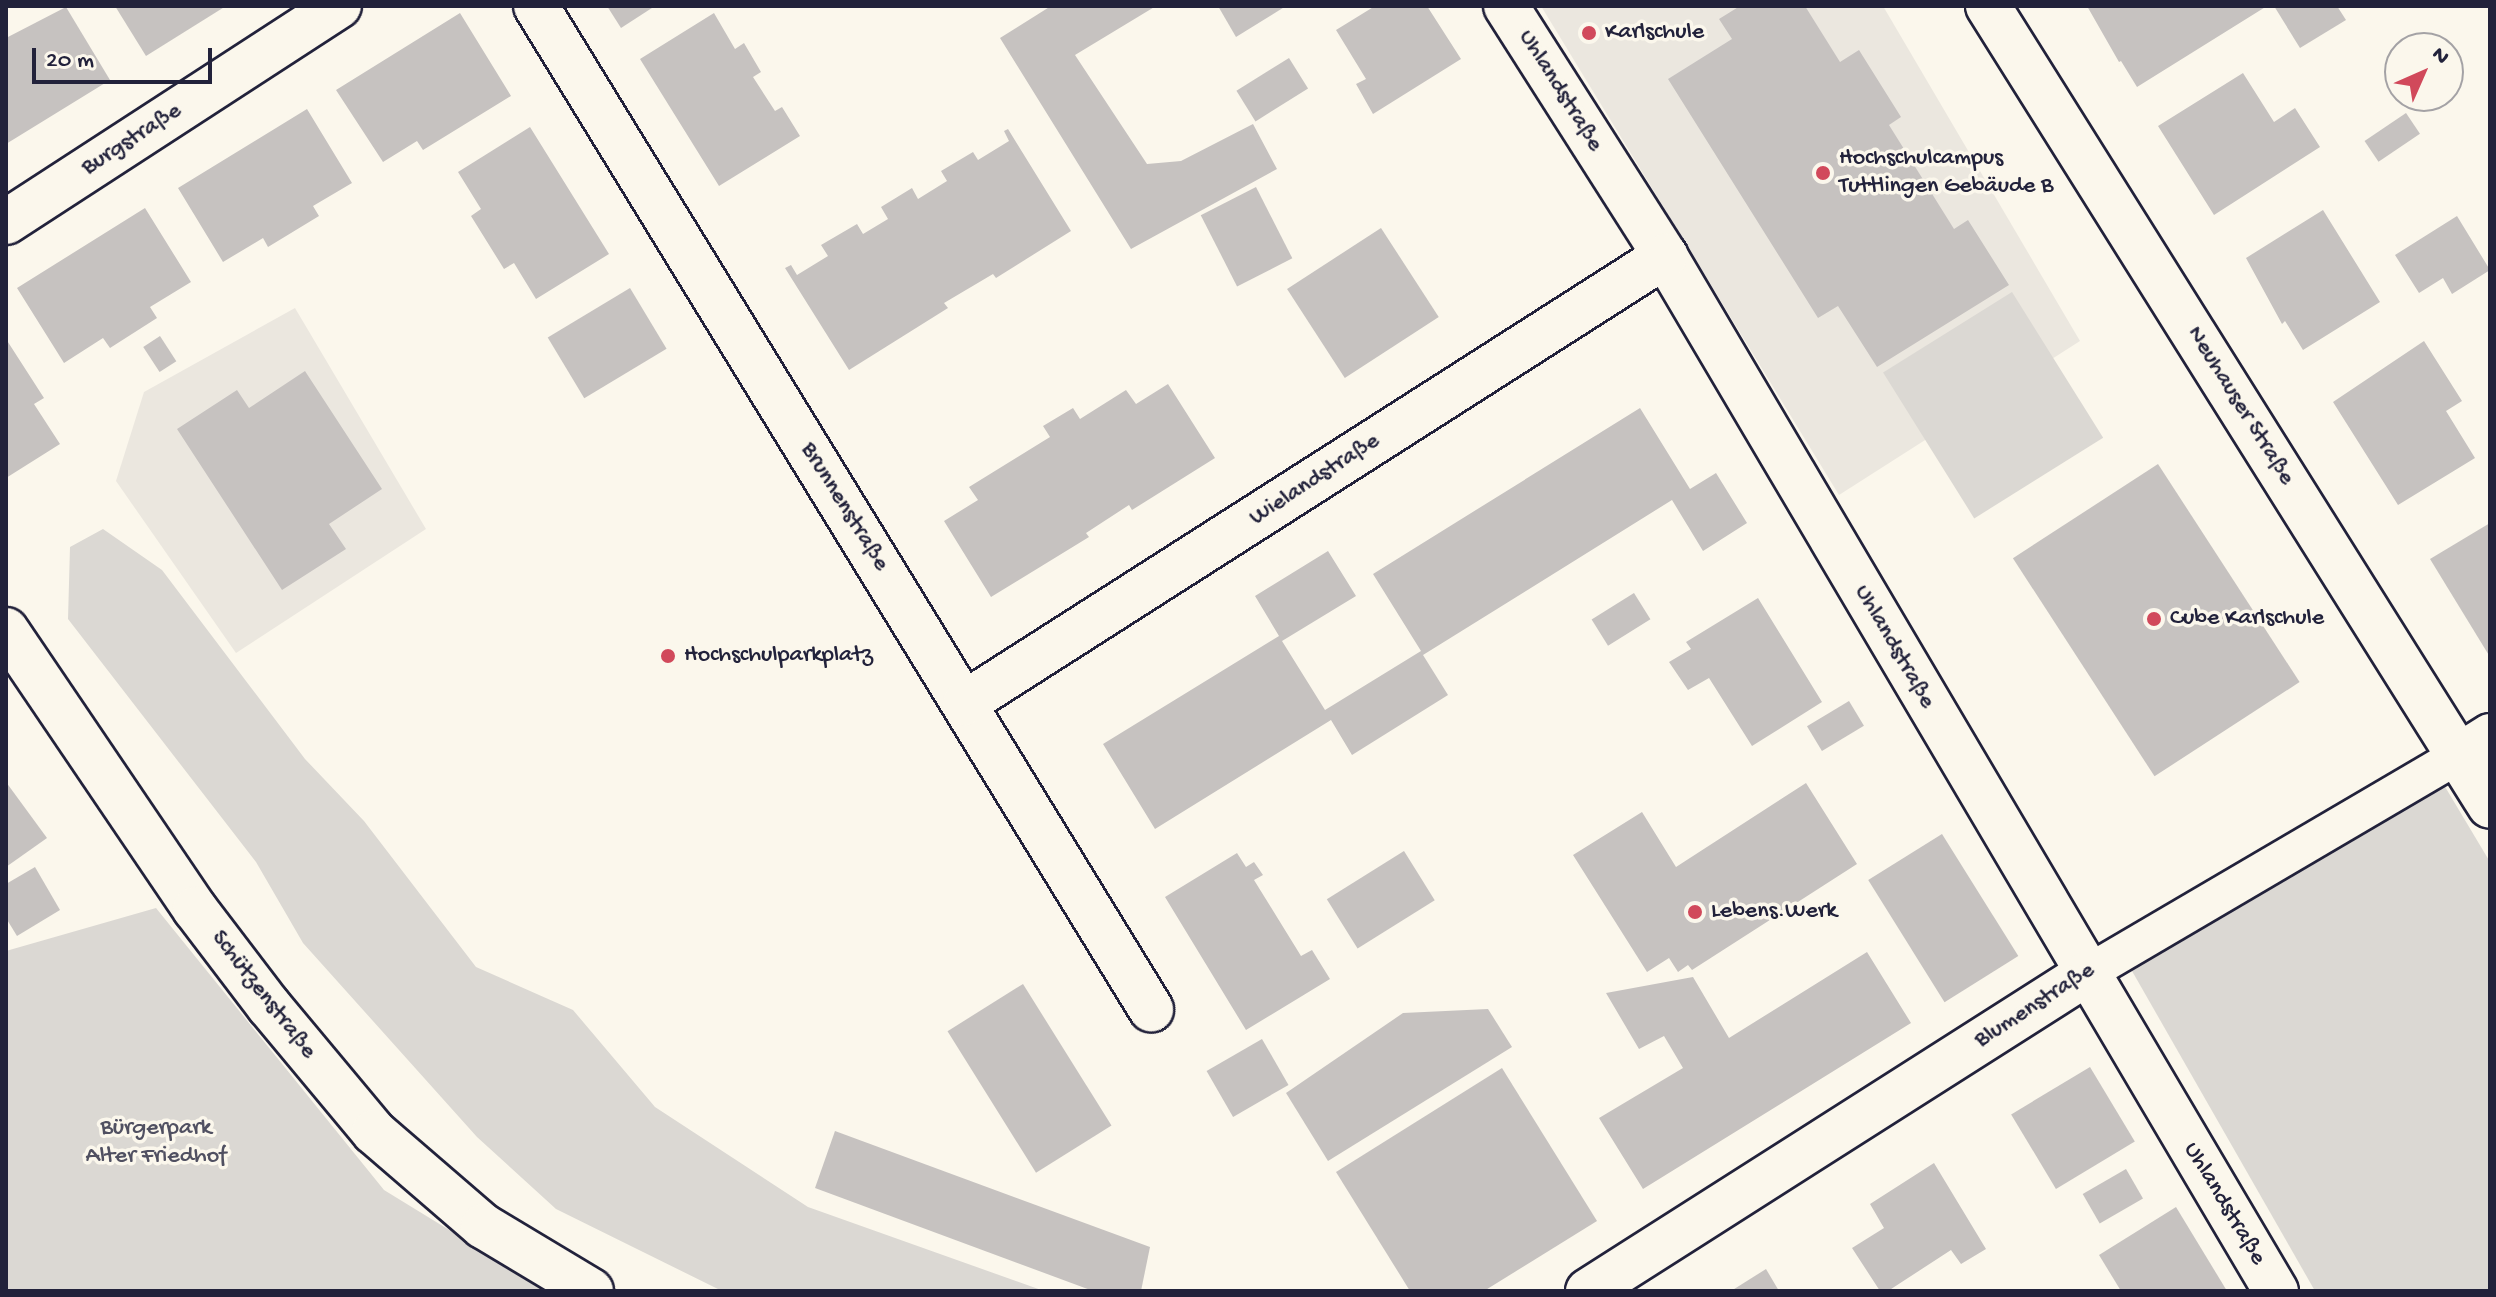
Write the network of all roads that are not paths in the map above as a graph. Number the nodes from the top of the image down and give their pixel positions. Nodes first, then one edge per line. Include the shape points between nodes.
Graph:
1 (339, 6) edge
2 (536, 6) edge
3 (1506, 6) edge
4 (1988, 6) edge
5 (6, 222) edge
6 (1665, 256) junction
7 (6, 630) edge
8 (965, 703) junction
9 (2475, 746) edge
10 (2490, 806) edge
11 (2086, 974) junction
12 (1151, 1009) dead end
13 (591, 1291) edge
14 (1588, 1291) edge
15 (2276, 1291) edge

1 - 5 street, Burgstraße
2 - 8 street, Brunnenstraße
3 - 6 street, Uhlandstraße
4 - 9 street, Neuhauser Straße
6 - 8 street, Wielandstraße
6 - 11 street, Uhlandstraße
7 - 13 street, Schützenstraße via 195,909 374,1132 483,1226
8 - 12 street, Brunnenstraße
9 - 10 street, Neuhauser Straße
9 - 11 lane, Blumenstraße
11 - 14 street, Blumenstraße
11 - 15 street, Uhlandstraße

